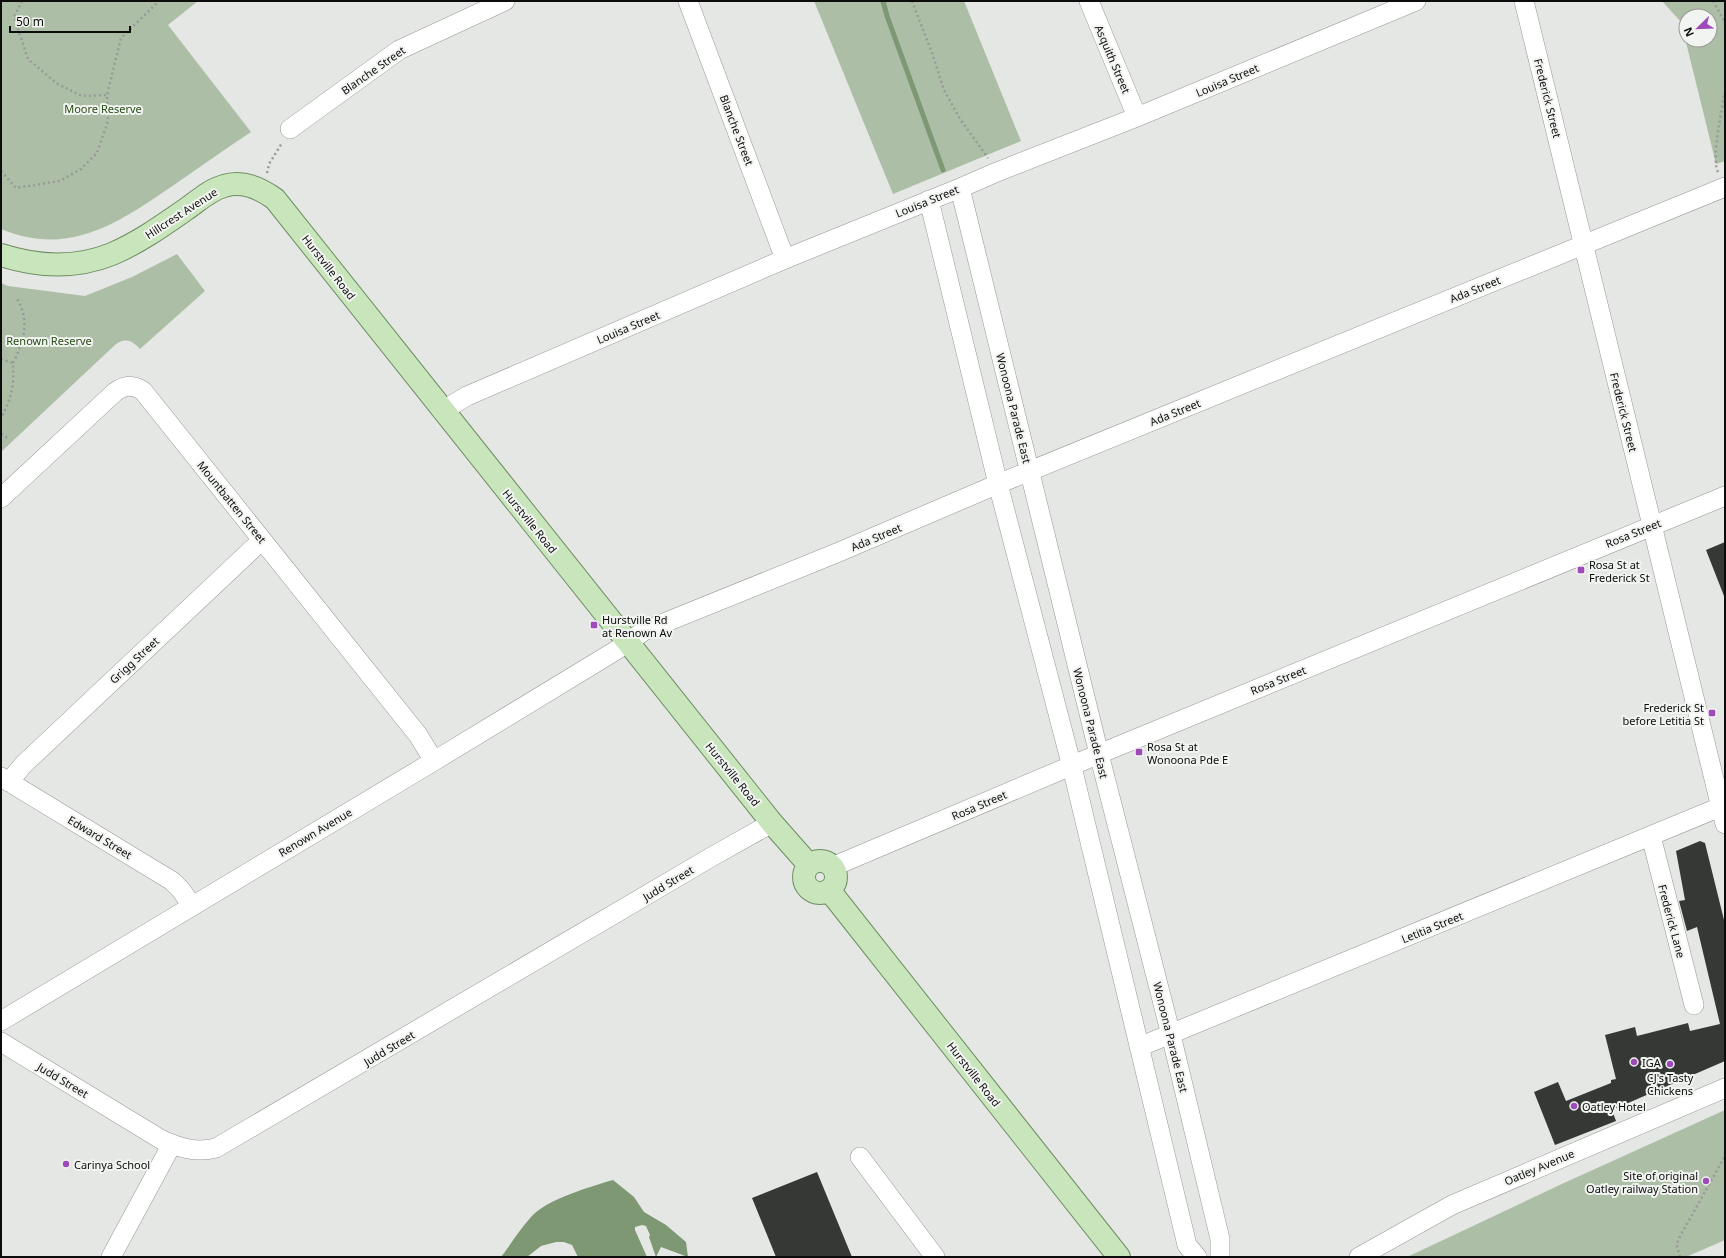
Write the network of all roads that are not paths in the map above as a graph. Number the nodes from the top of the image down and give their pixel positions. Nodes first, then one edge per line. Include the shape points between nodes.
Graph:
1 (505, 1) edge
2 (688, 1) edge
3 (1089, 1) edge
4 (1416, 1) edge
5 (1524, 1) edge
6 (1137, 117) junction
7 (290, 129) road end
8 (1724, 182) edge
9 (255, 187) joint
10 (960, 188) junction
11 (930, 200) junction
12 (1584, 245) junction
13 (1, 255) edge
14 (786, 259) junction
15 (442, 411) junction
16 (1030, 471) junction
17 (998, 484) junction
18 (1725, 496) edge
19 (1, 498) edge
20 (1652, 525) junction
21 (262, 540) junction
22 (628, 643) junction
23 (1099, 754) junction
24 (434, 761) junction
25 (1072, 766) junction
26 (5, 779) edge
27 (1724, 812) edge
28 (772, 823) junction
29 (1651, 836) junction
30 (809, 865) junction
31 (832, 867) junction
32 (829, 890) junction
33 (192, 906) junction
34 (1694, 1006) dead end
35 (1, 1021) edge
36 (1171, 1035) junction
37 (1, 1042) edge
38 (1139, 1048) junction
39 (1725, 1088) edge
40 (172, 1144) junction
41 (860, 1157) dead end
42 (111, 1257) edge
43 (936, 1257) edge
44 (1119, 1257) edge
45 (1197, 1257) edge
46 (1220, 1257) edge
47 (1359, 1257) edge

1 - 7 street, Blanche Street via 399,50
2 - 14 street, Blanche Street
3 - 6 street, Asquith Street
4 - 6 street, Louisa Street
5 - 12 street, Frederick Street
6 - 10 street, Louisa Street
8 - 12 street, Ada Street
9 - 13 main road, Hillcrest Avenue via 224,186 216,189 155,231 111,254 79,263 49,265 23,262
9 - 15 main road, Hurstville Road via 275,199
10 - 11 street, Louisa Street
10 - 16 street, Wonoona Parade East
11 - 14 street, Louisa Street
11 - 17 street
12 - 16 street, Ada Street
12 - 20 street, Frederick Street
14 - 15 street, Louisa Street via 467,396
15 - 22 main road, Hurstville Road
16 - 17 street, Ada Street
16 - 23 street, Wonoona Parade East
17 - 22 street, Ada Street via 644,632
17 - 25 street
18 - 20 street, Rosa Street
19 - 21 street, Mountbatten Street via 114,392 127,386 136,386 143,391
20 - 23 street, Rosa Street
20 - 27 street, Frederick Street
21 - 24 street, Mountbatten Street via 418,735
21 - 26 street, Grigg Street via 23,765
22 - 24 street, Renown Avenue
22 - 28 main road, Hurstville Road
23 - 25 street, Rosa Street
23 - 36 street, Wonoona Parade East
24 - 33 street, Renown Avenue
25 - 31 street, Rosa Street
25 - 38 street
26 - 33 street, Edward Street via 172,881
27 - 29 street, Letitia Street
28 - 30 main road, Hurstville Road
28 - 40 street, Judd Street via 223,1146 196,1151
29 - 34 street, Frederick Lane
29 - 36 street, Letitia Street
30 - 31 main road via 819,861
30 - 32 main road via 804,874 806,884 813,892
31 - 32 main road via 836,877
32 - 44 main road, Hurstville Road
33 - 35 street, Renown Avenue
36 - 38 street, Letitia Street
36 - 46 street, Wonoona Parade East via 1220,1239
37 - 40 street, Judd Street
38 - 45 street via 1187,1245
39 - 47 street, Oatley Avenue via 1452,1205
40 - 42 street
41 - 43 street

